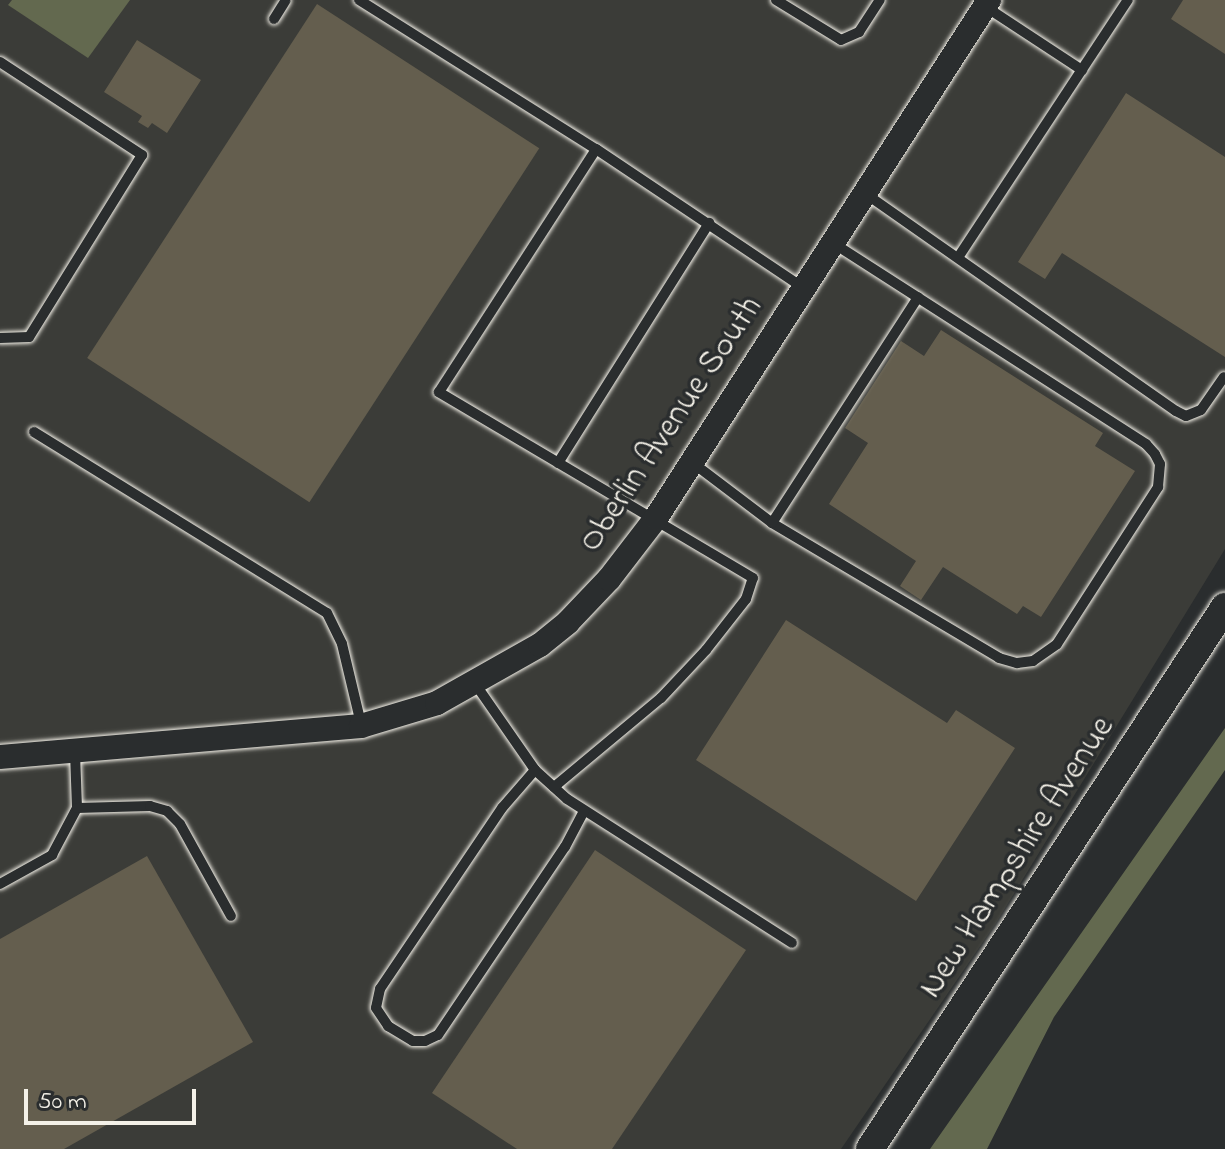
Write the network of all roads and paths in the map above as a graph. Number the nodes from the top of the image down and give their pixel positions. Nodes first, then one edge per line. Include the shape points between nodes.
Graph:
1 (286, 0) edge
2 (359, 0) edge
3 (776, 0) edge
4 (880, 0) edge
5 (1128, 0) edge
6 (986, 3) edge
7 (274, 19) dead end
8 (0, 62) edge
9 (1082, 70) junction
10 (596, 149) junction
11 (865, 193) junction
12 (709, 223) junction
13 (834, 244) junction
14 (959, 256) junction
15 (806, 289) junction
16 (918, 297) junction
17 (0, 338) edge
18 (1224, 377) edge
19 (34, 432) dead end
20 (692, 462) junction
21 (558, 463) junction
22 (656, 518) junction
23 (772, 523) junction
24 (1225, 607) edge
25 (476, 685) junction
26 (361, 726) junction
27 (75, 753) junction
28 (0, 757) edge
29 (535, 770) junction
30 (554, 787) junction
31 (77, 808) junction
32 (584, 811) junction
33 (0, 884) edge
34 (231, 916) dead end
35 (792, 943) dead end
36 (870, 1149) edge

1 - 7 lane
2 - 10 lane
3 - 4 lane via 841,40 859,32
5 - 9 lane
6 - 9 lane
6 - 11 street, Oberlin Avenue South
8 - 17 lane via 142,155 29,337
9 - 14 lane
10 - 12 lane
10 - 21 lane via 439,392
11 - 13 street, Oberlin Avenue South
11 - 14 lane
12 - 15 lane
12 - 21 lane
13 - 15 street, Oberlin Avenue South
13 - 16 lane
14 - 18 lane via 1186,416 1201,410
15 - 20 street, Oberlin Avenue South
16 - 23 lane
16 - 23 lane via 1146,444 1160,464 1158,487 1057,644 1047,654 1017,663 983,650
19 - 26 lane via 327,613 342,644
20 - 22 street, Oberlin Avenue South
20 - 23 lane
21 - 22 lane
22 - 25 street, Oberlin Avenue South via 568,622
22 - 30 lane via 753,578 746,599 661,698
24 - 36 main road, New Hampshire Avenue
25 - 26 street, Oberlin Avenue South
25 - 29 lane
26 - 27 street, Oberlin Avenue South
27 - 28 street, Oberlin Avenue South
27 - 31 lane
29 - 30 lane
29 - 32 lane via 502,808 380,989 376,1008 388,1026 413,1041 438,1035
30 - 32 lane
31 - 33 lane via 52,855
31 - 34 lane via 132,805 167,811 180,824
32 - 35 lane

